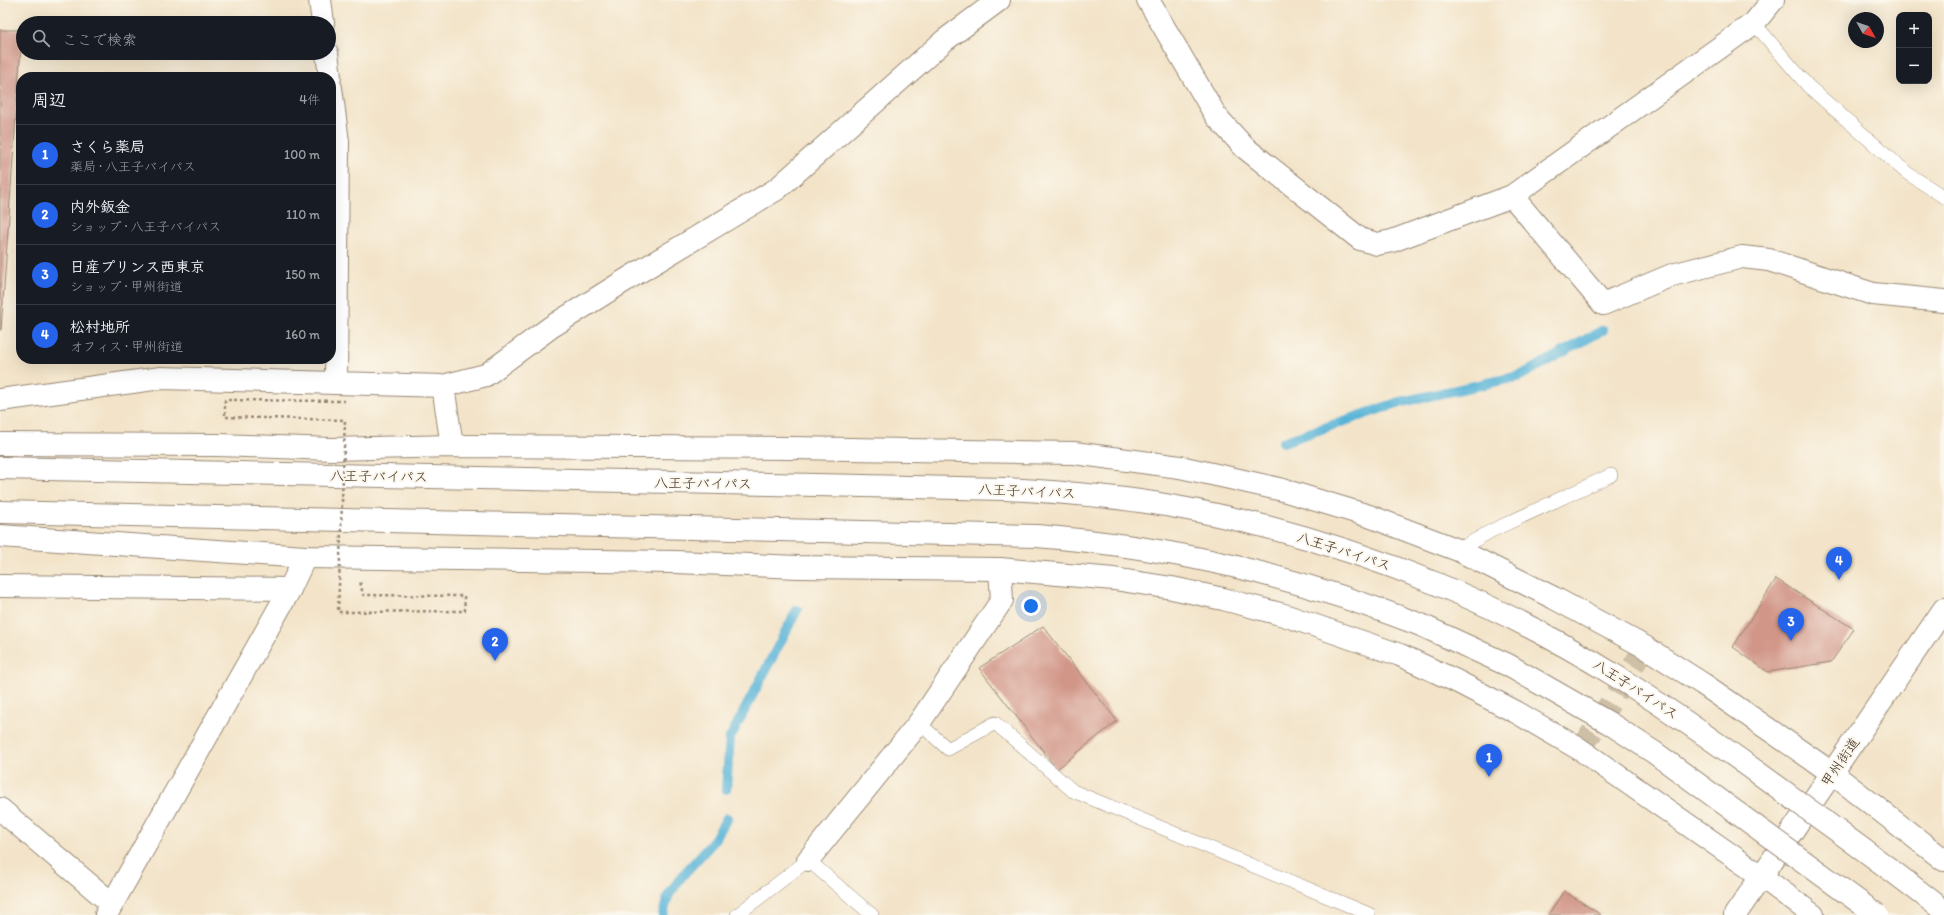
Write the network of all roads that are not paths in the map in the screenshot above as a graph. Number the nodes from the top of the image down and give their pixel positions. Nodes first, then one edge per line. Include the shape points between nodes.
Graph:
1 (320, 0) edge
2 (1000, 0) edge
3 (1148, 0) edge
4 (1773, 0) edge
5 (322, 16) edge
6 (1754, 23) junction
7 (328, 60) edge
8 (329, 72) edge
9 (336, 127) edge
10 (1512, 196) junction
11 (1944, 197) edge
12 (1944, 301) edge
13 (443, 386) junction
14 (341, 392) junction
15 (0, 400) edge
16 (0, 444) edge
17 (452, 446) junction
18 (0, 468) edge
19 (1611, 475) dead end
20 (0, 512) edge
21 (0, 536) edge
22 (1458, 550) junction
23 (305, 557) junction
24 (1000, 569) junction
25 (0, 586) edge
26 (290, 589) junction
27 (1944, 608) edge
28 (919, 723) junction
29 (1832, 773) junction
30 (0, 810) edge
31 (808, 860) junction
32 (1944, 860) edge
33 (1761, 876) junction
34 (109, 909) edge
35 (1944, 910) edge
36 (1368, 914) edge
37 (737, 915) edge
38 (872, 915) edge
39 (1735, 915) edge
40 (1813, 915) edge
41 (1877, 915) edge

1 - 5 main road
2 - 13 main road via 945,40 777,189 551,327 486,375
3 - 10 main road via 1216,116 1244,147 1360,239 1377,244 1392,241
4 - 6 main road
6 - 10 main road
6 - 11 lane via 1808,86 1907,173
7 - 8 main road
9 - 14 main road
10 - 12 main road via 1603,304 1672,275 1742,257 1769,260 1873,294
13 - 14 main road
13 - 17 main road
14 - 15 main road via 161,378
16 - 17 main road via 218,445 332,449
17 - 22 main road via 793,448 1082,454 1180,467 1283,490 1369,516
18 - 35 main road, 八王子バイパス, bridge via 1005,489 1058,492 1170,506 1243,521 1340,548 1437,584 1545,634 1639,689 1720,745
19 - 22 lane via 1491,531
20 - 41 main road, bridge via 934,532 1059,538 1158,550 1240,566 1338,594 1421,625 1508,665 1609,723 1661,758
21 - 23 main road
22 - 29 main road via 1645,647
23 - 24 main road
23 - 26 main road
24 - 28 main road via 1002,600
24 - 33 main road via 1114,579 1223,599 1284,615 1400,655 1523,716 1581,750
25 - 26 main road
26 - 34 main road
27 - 29 main road, 甲州街道
28 - 31 main road
28 - 36 lane via 948,749 995,723 1073,791
29 - 32 main road
29 - 33 main road, 甲州街道
30 - 34 main road
31 - 37 lane
31 - 38 lane
33 - 39 main road, 甲州街道
33 - 40 main road

